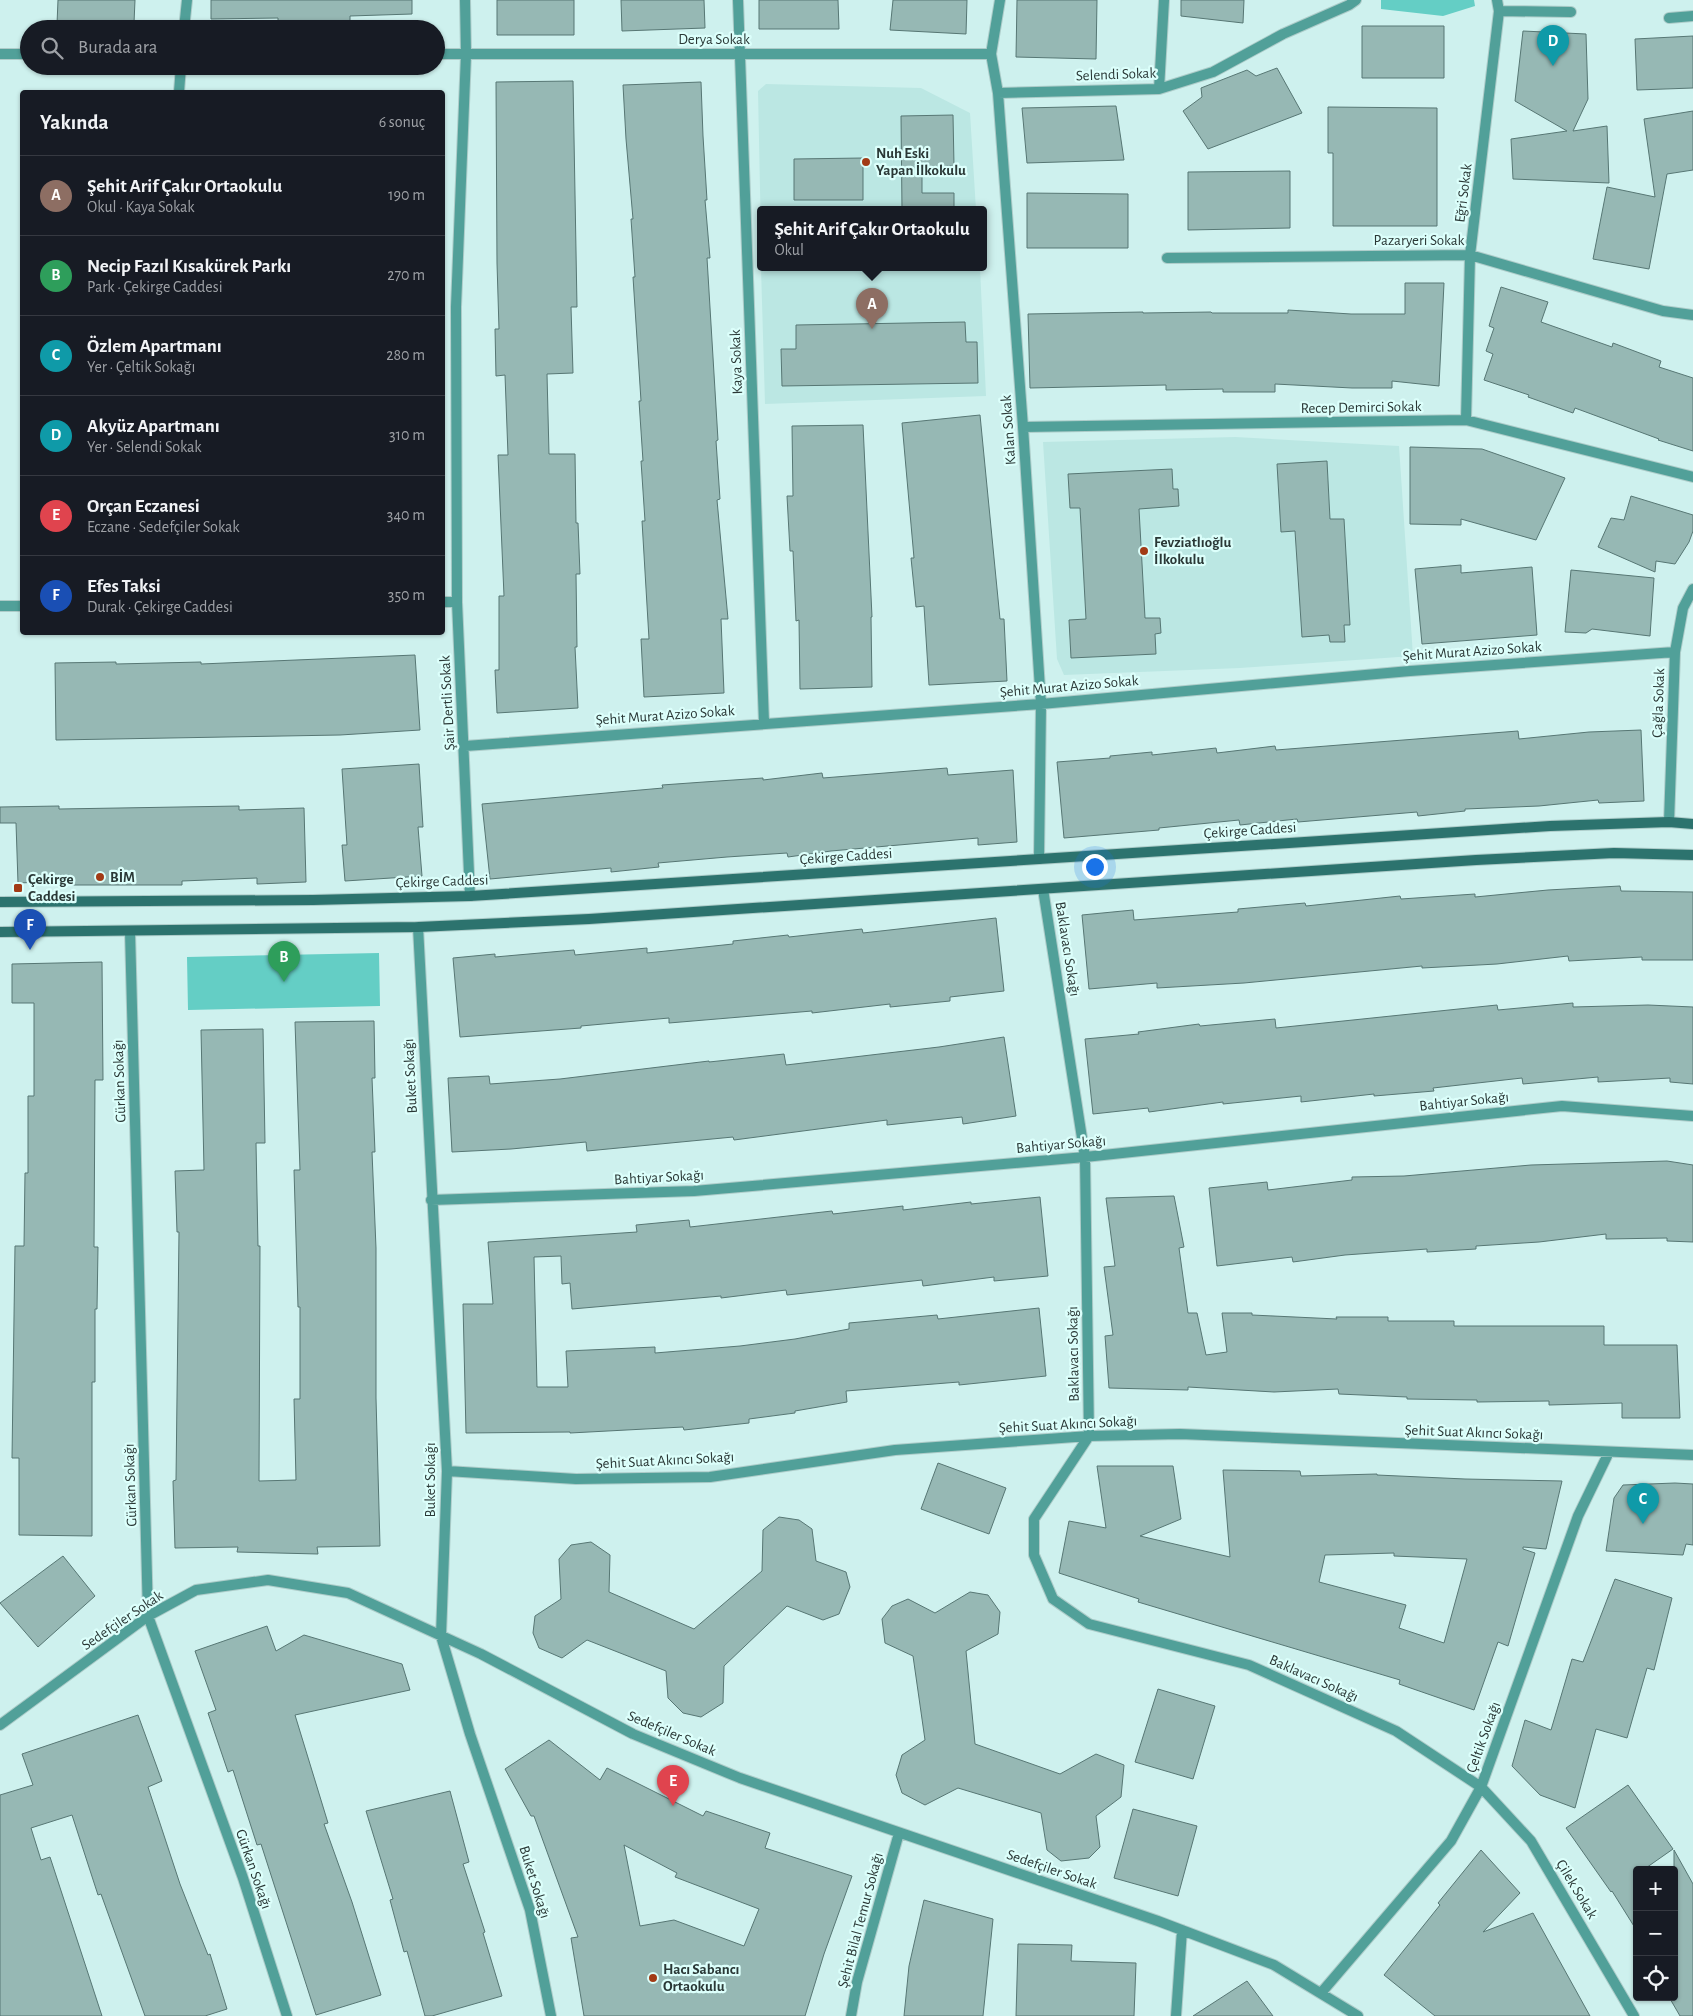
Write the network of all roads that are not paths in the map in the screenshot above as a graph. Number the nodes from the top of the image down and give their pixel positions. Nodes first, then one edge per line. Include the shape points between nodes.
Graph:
1 (187, 0) edge
2 (465, 0) edge
3 (738, 0) edge
4 (1000, 0) edge
5 (1164, 0) edge
6 (1356, 0) edge
7 (1498, 5) edge
8 (1571, 12) dead end
9 (1693, 16) edge
10 (1669, 18) dead end
11 (185, 20) edge
12 (0, 54) edge
13 (20, 54) edge
14 (445, 54) edge
15 (466, 54) junction
16 (740, 54) junction
17 (991, 54) junction
18 (180, 75) edge
19 (1159, 89) junction
20 (178, 90) edge
21 (998, 93) junction
22 (1470, 255) junction
23 (1167, 258) dead end
24 (1693, 315) edge
25 (1466, 420) junction
26 (1023, 427) junction
27 (1693, 477) edge
28 (1693, 589) edge
29 (445, 602) edge
30 (458, 602) junction
31 (0, 606) edge
32 (20, 606) edge
33 (1675, 652) junction
34 (1041, 704) junction
35 (764, 723) junction
36 (465, 746) junction
37 (1669, 822) junction
38 (1693, 824) edge
39 (1693, 855) edge
40 (1039, 859) junction
41 (1043, 889) junction
42 (470, 896) junction
43 (0, 902) edge
44 (418, 928) junction
45 (130, 931) junction
46 (0, 932) edge
47 (1693, 1116) edge
48 (1085, 1157) junction
49 (431, 1200) junction
50 (1089, 1436) junction
51 (1609, 1452) junction
52 (1693, 1455) edge
53 (447, 1471) junction
54 (148, 1616) junction
55 (441, 1636) junction
56 (0, 1725) edge
57 (1481, 1787) junction
58 (899, 1833) junction
59 (1182, 1930) junction
60 (1321, 1993) junction
61 (287, 2016) edge
62 (551, 2016) edge
63 (851, 2016) edge
64 (1176, 2016) edge
65 (1358, 2016) edge
66 (1634, 2016) edge

1 - 11 street
2 - 15 street, Şair Dertli Sokak
3 - 16 street, Kaya Sokak
4 - 17 street, Kalan Sokak
5 - 19 street
6 - 19 street, Selendi Sokak via 1212,72
7 - 8 street
7 - 22 street, Eğri Sokak
9 - 10 street
12 - 13 street
14 - 15 street, Derya Sokak
15 - 16 street, Derya Sokak
15 - 30 street, Şair Dertli Sokak via 456,307
16 - 17 street, Derya Sokak
16 - 35 street, Kaya Sokak
17 - 21 street, Kalan Sokak
18 - 20 street
19 - 21 street, Selendi Sokak
21 - 26 street, Kalan Sokak
22 - 23 street, Pazaryeri Sokak
22 - 24 street, Pazaryeri Sokak via 1663,311
22 - 25 street, Eğri Sokak
25 - 26 street, Recep Demirci Sokak
25 - 27 street, Recep Demirci Sokak
26 - 34 street, Kalan Sokak
28 - 33 street, Çağla Sokak via 1683,608
29 - 30 street
30 - 36 street, Şair Dertli Sokak
31 - 32 street
33 - 34 street, Şehit Murat Azizo Sokak via 1410,671
33 - 37 street, Çağla Sokak
34 - 35 street, Şehit Murat Azizo Sokak
34 - 40 street, Kalan Sokak
35 - 36 street, Şehit Murat Azizo Sokak
36 - 42 street, Şair Dertli Sokak
37 - 38 main road, Çekirge Caddesi
37 - 40 main road, Çekirge Caddesi via 1550,826
39 - 41 main road via 1614,853 1476,860
40 - 42 main road, Çekirge Caddesi
41 - 44 main road
41 - 48 street, Baklavacı Sokağı
42 - 43 main road, Çekirge Caddesi
44 - 45 main road
44 - 49 street, Buket Sokağı
45 - 46 main road
45 - 54 street, Gürkan Sokağı
47 - 48 street, Bahtiyar Sokağı via 1562,1106
48 - 49 street, Bahtiyar Sokağı via 694,1191
48 - 50 street, Baklavacı Sokağı
49 - 53 street, Buket Sokağı
50 - 51 street, Şehit Suat Akıncı Sokağı via 1180,1434
50 - 53 street, Şehit Suat Akıncı Sokağı via 895,1450 710,1476 576,1479
50 - 57 street, Baklavacı Sokağı via 1034,1519 1034,1555 1053,1599 1089,1624 1249,1665 1396,1731
51 - 52 street, Şehit Suat Akıncı Sokağı
51 - 57 street, Çeltik Sokağı via 1578,1516
53 - 55 street, Buket Sokağı
54 - 55 street, Sedefçiler Sokak via 196,1590 268,1580 348,1594
54 - 56 street, Sedefçiler Sokak
54 - 61 street, Gürkan Sokağı via 242,1878
55 - 58 street, Sedefçiler Sokak via 633,1734 740,1778
55 - 62 street, Buket Sokağı via 470,1734 530,1910
57 - 60 street, Çeltik Sokağı via 1451,1841
57 - 66 street, Çilek Sokak via 1531,1841
58 - 59 street, Sedefçiler Sokak
58 - 63 street, Şehit Bilal Temur Sokağı via 857,1982
59 - 60 street, Sedefçiler Sokak via 1274,1965
59 - 64 street
60 - 65 street, Sedefçiler Sokak

